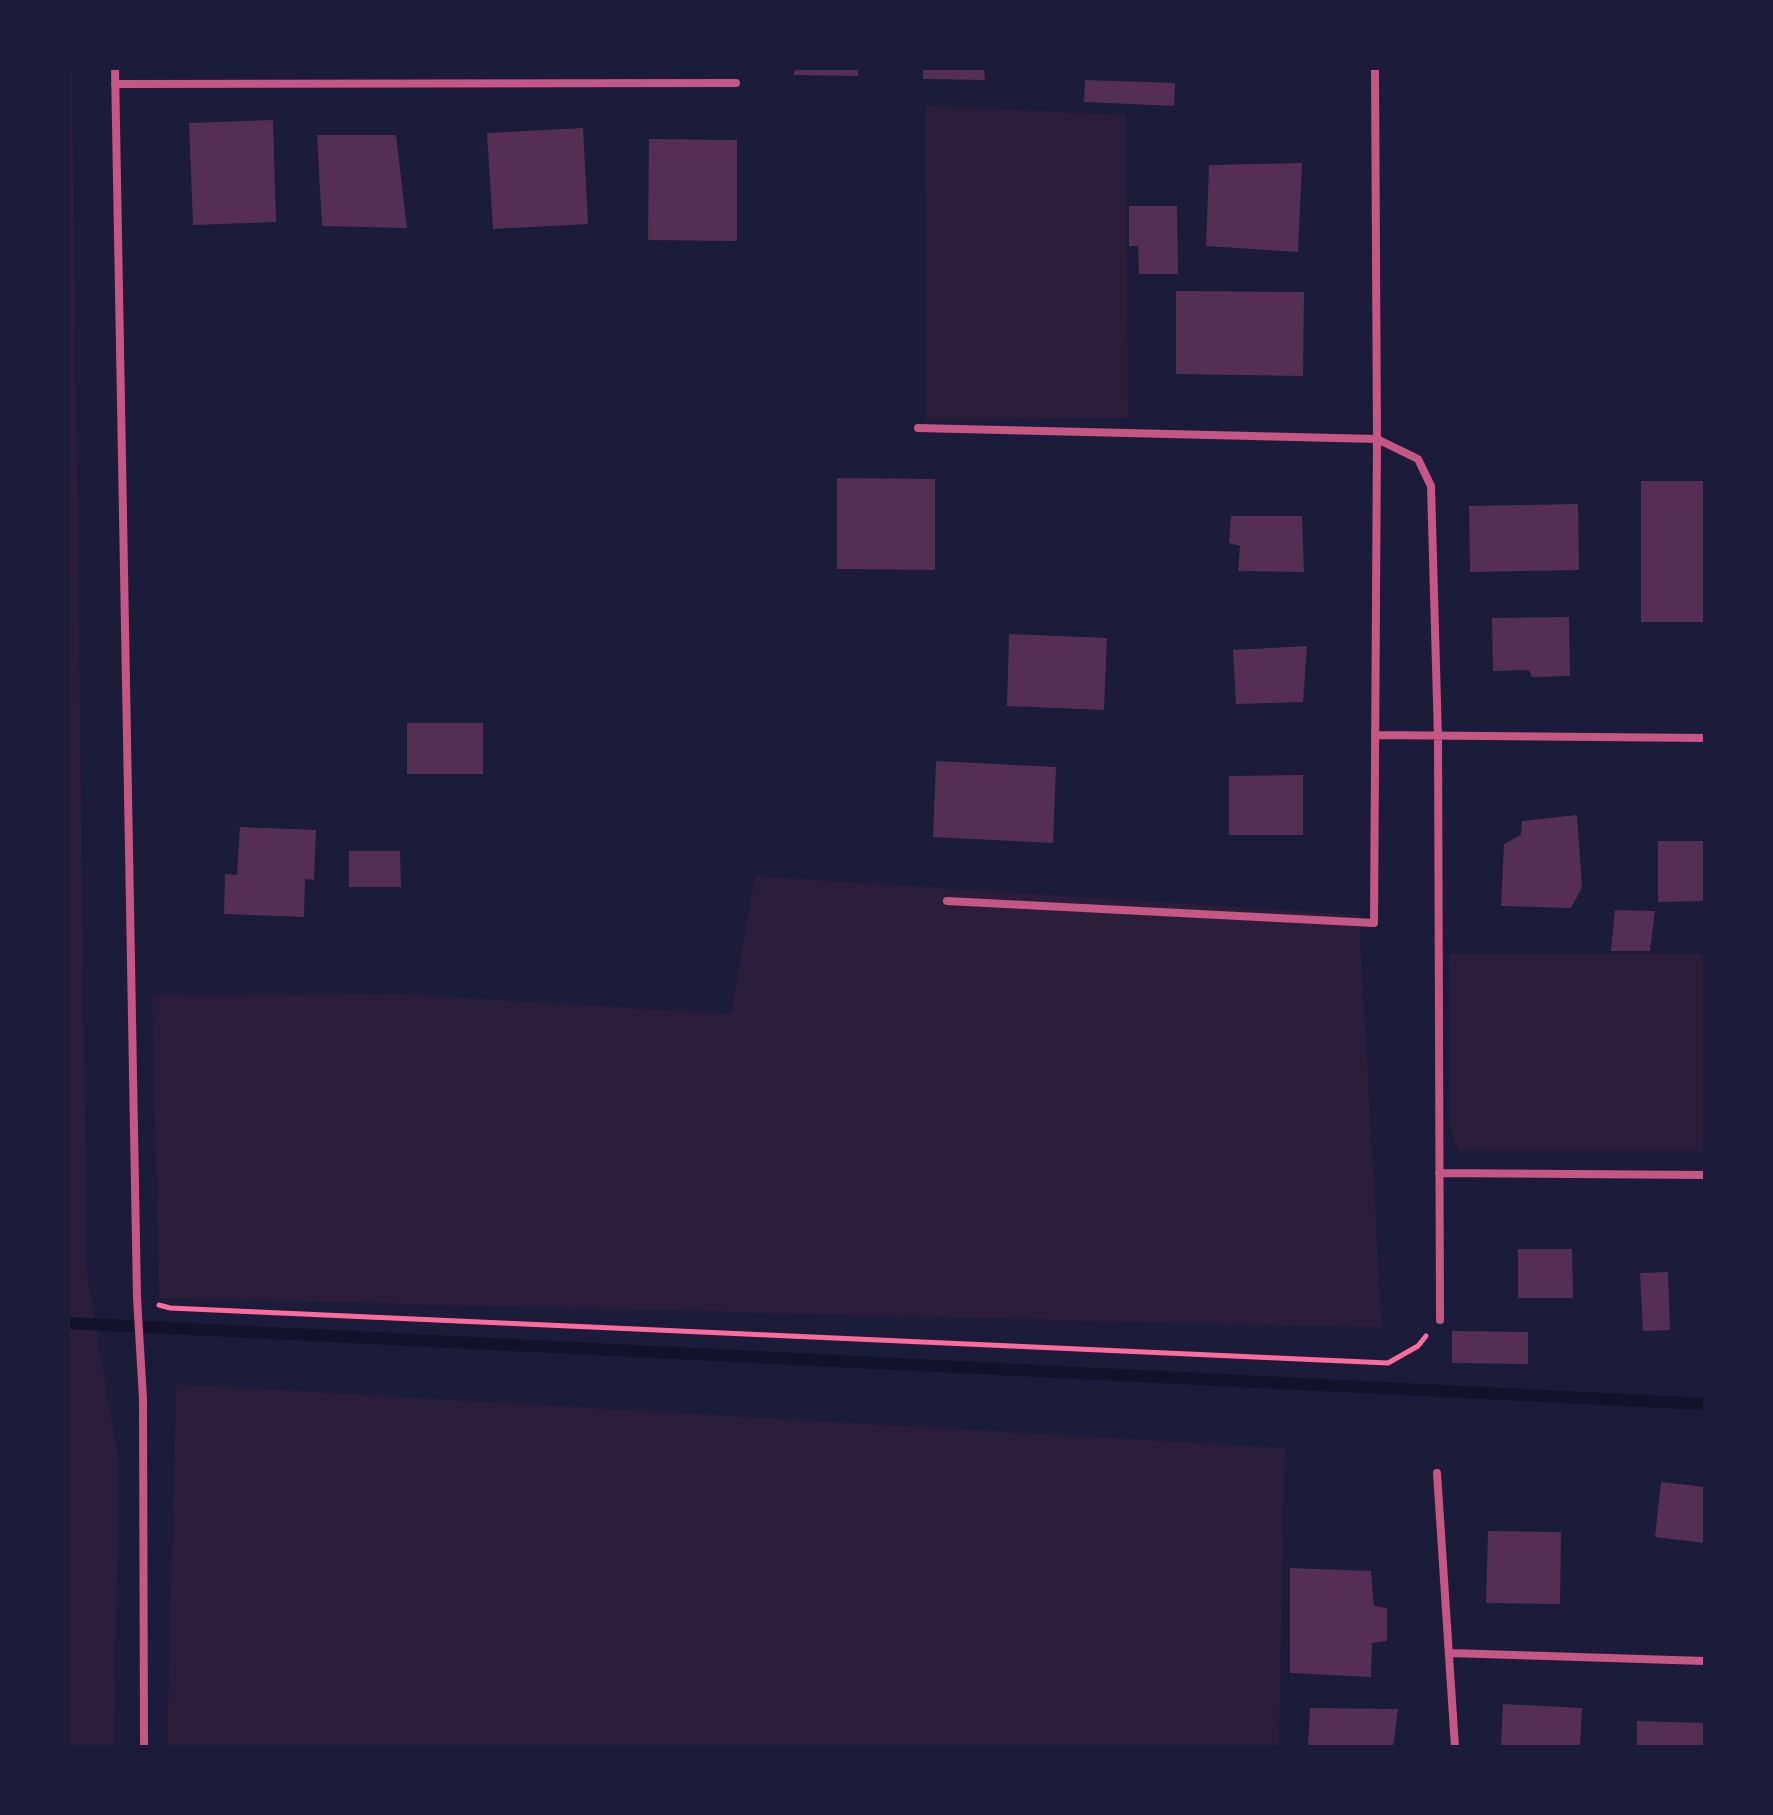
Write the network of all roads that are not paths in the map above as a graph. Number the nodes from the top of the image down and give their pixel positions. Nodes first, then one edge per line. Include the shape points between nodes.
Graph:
1 (115, 68) edge
2 (1375, 68) edge
3 (736, 83) dead end
4 (115, 84) junction
5 (918, 428) dead end
6 (1377, 439) junction
7 (1375, 735) junction
8 (1438, 738) junction
9 (1705, 738) edge
10 (947, 901) dead end
11 (1439, 1173) junction
12 (1705, 1175) edge
13 (1440, 1320) road end
14 (1437, 1473) dead end
15 (1450, 1653) junction
16 (1705, 1661) edge
17 (144, 1747) edge
18 (1455, 1747) edge

1 - 4 street
2 - 6 street
3 - 4 street
4 - 17 street via 143,1399
5 - 6 street
6 - 7 street
6 - 8 street via 1418,459 1431,486
7 - 8 street
7 - 10 street via 1374,923
8 - 9 street
8 - 11 street
11 - 12 street
11 - 13 street
14 - 15 street
15 - 16 street
15 - 18 street

